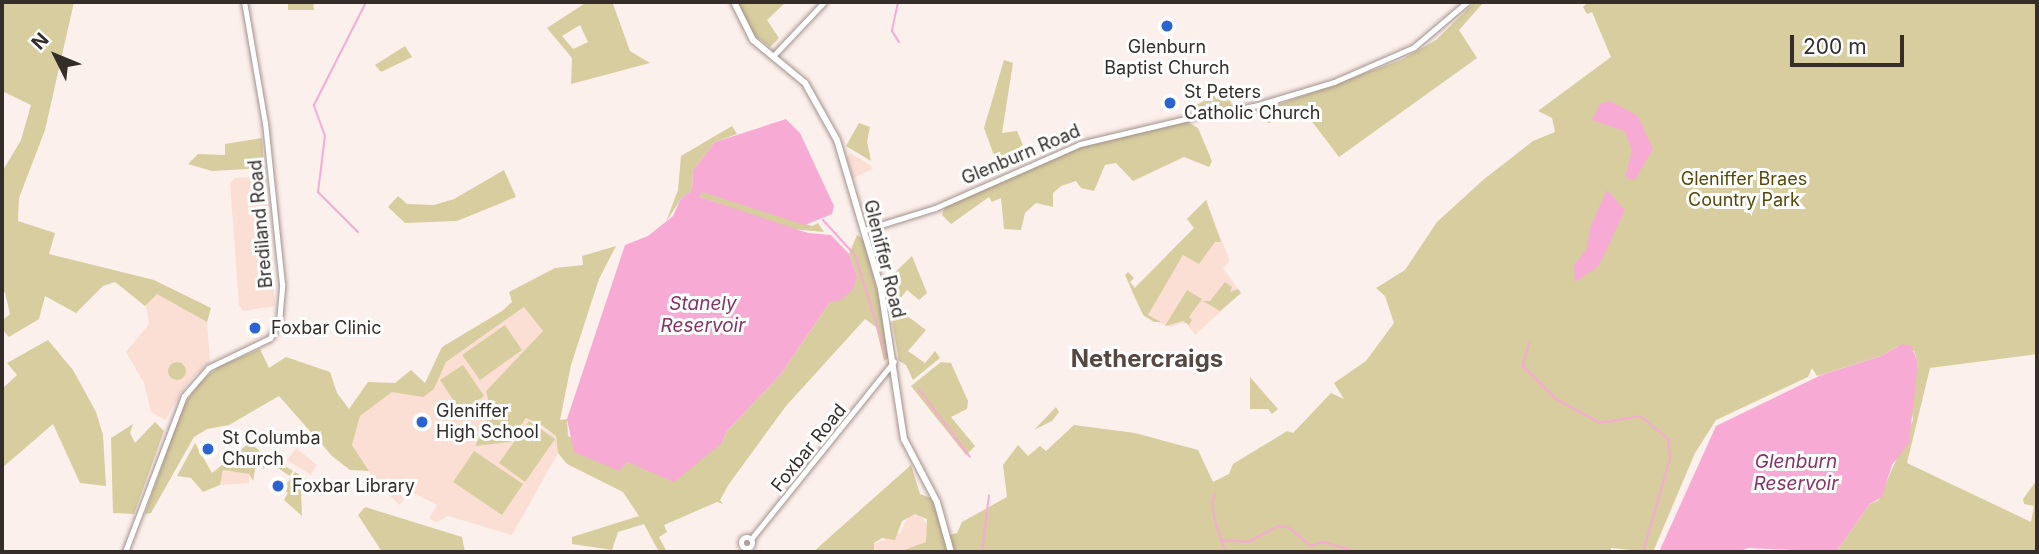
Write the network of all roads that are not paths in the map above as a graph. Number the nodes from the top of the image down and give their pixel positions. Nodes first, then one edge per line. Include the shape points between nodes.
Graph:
1 (244, 2) edge
2 (734, 2) edge
3 (824, 2) edge
4 (1467, 2) edge
5 (773, 56) junction
6 (864, 230) junction
7 (894, 361) junction
8 (886, 372) junction
9 (897, 379) junction
10 (125, 552) edge
11 (735, 552) edge
12 (951, 552) edge

1 - 10 street, Brediland Road via 265,123 282,284 279,322 263,344 220,360 184,396
2 - 5 main road, Gleniffer Road via 746,31
3 - 5 street
4 - 6 street, Glenburn Road via 1435,32 1400,55 1301,93 1202,115 1198,122 1193,117 1061,150 935,208
5 - 6 main road, Gleniffer Road via 805,83 827,117
6 - 7 main road, Gleniffer Road
7 - 8 street, Foxbar Road
7 - 9 main road, Gleniffer Road
8 - 9 street
8 - 11 street, Foxbar Road via 751,539 743,538
9 - 12 main road, Gleniffer Road via 906,446 937,502

